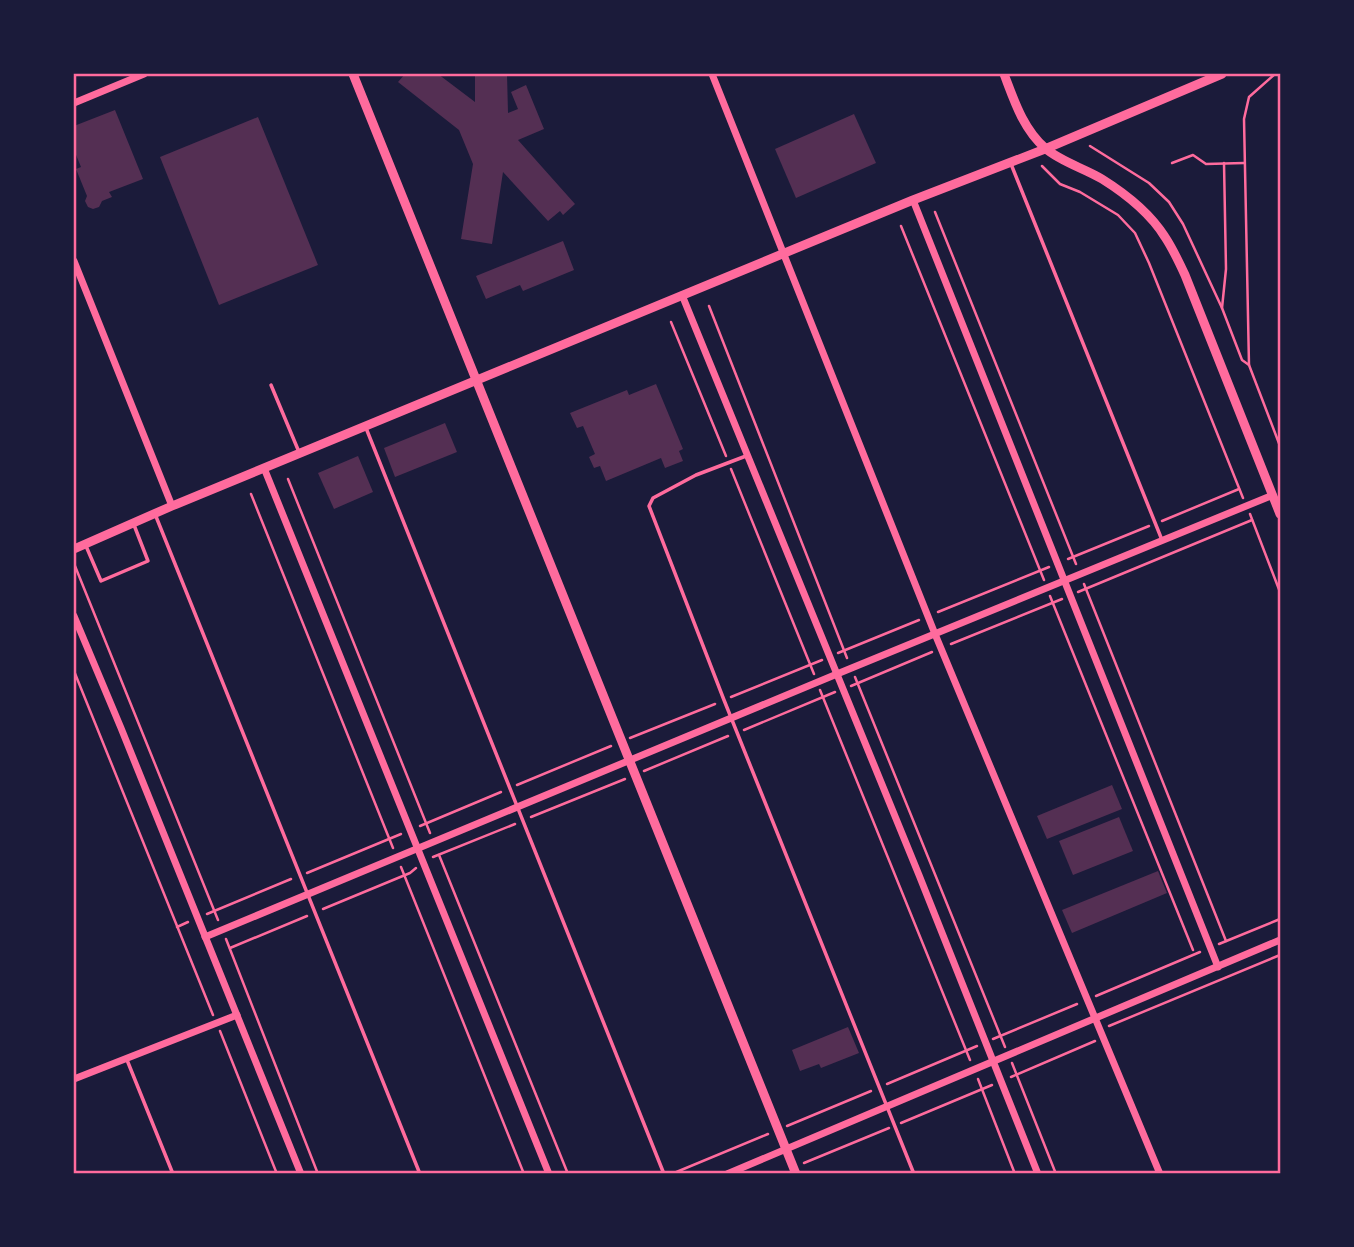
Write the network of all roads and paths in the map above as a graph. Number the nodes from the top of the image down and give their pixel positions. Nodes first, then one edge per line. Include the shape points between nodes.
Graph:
1 (144, 74) edge
2 (353, 74) edge
3 (712, 74) edge
4 (1004, 74) edge
5 (1219, 74) edge
6 (1275, 74) edge
7 (74, 103) edge
8 (1090, 146) dead end
9 (1045, 149) junction
10 (1010, 162) junction
11 (1172, 163) dead end
12 (1224, 163) junction
13 (1245, 163) junction
14 (1042, 166) dead end
15 (914, 200) junction
16 (785, 253) junction
17 (74, 261) edge
18 (682, 296) junction
19 (709, 306) dead end
20 (1222, 308) junction
21 (671, 323) dead end
22 (1249, 365) junction
23 (477, 380) junction
24 (271, 385) dead end
25 (365, 426) junction
26 (1280, 446) edge
27 (300, 454) junction
28 (748, 455) junction
29 (728, 463) junction
30 (264, 468) junction
31 (288, 479) dead end
32 (1240, 489) junction
33 (1275, 491) edge
34 (251, 494) dead end
35 (172, 506) junction
36 (1246, 506) junction
37 (155, 514) junction
38 (1280, 514) edge
39 (133, 523) junction
40 (1155, 523) junction
41 (1162, 540) junction
42 (85, 544) junction
43 (74, 549) edge
44 (1058, 563) junction
45 (75, 566) dead end
46 (1064, 580) junction
47 (1280, 592) edge
48 (74, 616) edge
49 (928, 617) junction
50 (935, 634) junction
51 (844, 651) junction
52 (830, 657) junction
53 (810, 665) junction
54 (851, 668) junction
55 (74, 671) edge
56 (837, 674) junction
57 (817, 682) junction
58 (724, 700) junction
59 (731, 718) junction
60 (622, 742) junction
61 (629, 760) junction
62 (510, 788) junction
63 (518, 807) junction
64 (425, 824) junction
65 (411, 830) junction
66 (389, 839) junction
67 (434, 842) junction
68 (419, 849) junction
69 (397, 858) junction
70 (301, 875) junction
71 (309, 894) junction
72 (215, 911) junction
73 (198, 918) junction
74 (177, 927) junction
75 (222, 930) junction
76 (205, 937) junction
77 (1280, 940) edge
78 (1280, 955) edge
79 (1218, 967) junction
80 (237, 1015) junction
81 (1096, 1019) junction
82 (216, 1023) junction
83 (1102, 1033) junction
84 (1009, 1056) junction
85 (127, 1058) junction
86 (994, 1062) junction
87 (974, 1070) junction
88 (1017, 1074) junction
89 (74, 1079) edge
90 (1001, 1081) junction
91 (982, 1089) junction
92 (887, 1107) junction
93 (894, 1126) junction
94 (786, 1149) junction
95 (794, 1171) edge
96 (173, 1174) edge
97 (278, 1174) edge
98 (301, 1174) edge
99 (318, 1174) edge
100 (421, 1174) edge
101 (524, 1174) edge
102 (549, 1174) edge
103 (568, 1174) edge
104 (664, 1174) edge
105 (727, 1174) edge
106 (914, 1174) edge
107 (1015, 1174) edge
108 (1038, 1174) edge
109 (1056, 1174) edge
110 (1160, 1174) edge

1 - 7 street
2 - 23 street
3 - 16 street
4 - 9 street via 1023,120
5 - 9 street
6 - 13 path via 1249,97 1244,119
8 - 20 path via 1150,183 1169,202
9 - 10 street
9 - 33 street via 1131,200 1166,237
10 - 15 street
10 - 40 lane
11 - 12 path via 1193,155 1206,164
12 - 13 path
12 - 20 path
13 - 22 path
14 - 32 path via 1060,184 1118,215 1135,233
15 - 16 street
15 - 44 street
16 - 18 street
16 - 49 street
17 - 35 street
18 - 23 street
18 - 28 street
19 - 51 path
20 - 22 path via 1242,360
21 - 29 path
22 - 26 path
23 - 25 street
23 - 60 street
24 - 27 lane
25 - 27 street
25 - 62 lane
27 - 30 street
28 - 29 lane
28 - 52 street
29 - 53 path
29 - 58 lane via 653,498 649,506
30 - 35 street
30 - 65 street
31 - 64 path
32 - 36 path
32 - 40 path
33 - 36 street
33 - 38 street
34 - 66 path
35 - 37 street
36 - 41 street
36 - 47 path
37 - 39 street
37 - 70 lane
39 - 42 street
39 - 42 lane via 148,561 101,581
40 - 41 lane
40 - 44 path
41 - 46 street
42 - 43 street
44 - 46 street
44 - 49 path
45 - 72 path
46 - 50 street
46 - 79 street
48 - 73 street
49 - 50 street
49 - 51 path
50 - 54 street
50 - 81 street
51 - 52 path
51 - 54 path
52 - 53 path
52 - 56 street
53 - 57 path
53 - 58 path
54 - 56 street
54 - 84 path
55 - 74 path
56 - 57 street
56 - 86 street
57 - 59 street
57 - 87 path
58 - 59 lane
58 - 60 path
59 - 61 street
59 - 92 lane
60 - 61 street
60 - 62 path
61 - 63 street
61 - 94 street
62 - 63 lane
62 - 64 path
63 - 67 street
63 - 104 lane
64 - 65 path
64 - 67 path
65 - 66 path
65 - 68 street
66 - 69 path
66 - 70 path
67 - 68 street
67 - 103 path
68 - 69 street
68 - 102 street
69 - 71 street
69 - 101 path
70 - 71 lane
70 - 72 path
71 - 75 street
71 - 100 lane
72 - 73 path
72 - 75 path
73 - 74 path
73 - 76 street
74 - 82 path
75 - 76 street
75 - 99 path
76 - 80 street
77 - 79 street
78 - 83 path
79 - 81 street
80 - 82 street
80 - 98 street
81 - 83 street
81 - 84 street
82 - 85 street
82 - 97 path
83 - 88 path via 1094,1042
83 - 110 street
84 - 86 street
84 - 88 path
85 - 89 street
85 - 96 lane
86 - 87 street
86 - 90 street
87 - 91 path
87 - 92 street
88 - 90 path
88 - 109 path
90 - 91 path
90 - 108 street
91 - 93 path
91 - 107 path
92 - 93 lane
92 - 94 street
93 - 95 path
93 - 106 lane
94 - 95 street
94 - 105 street

